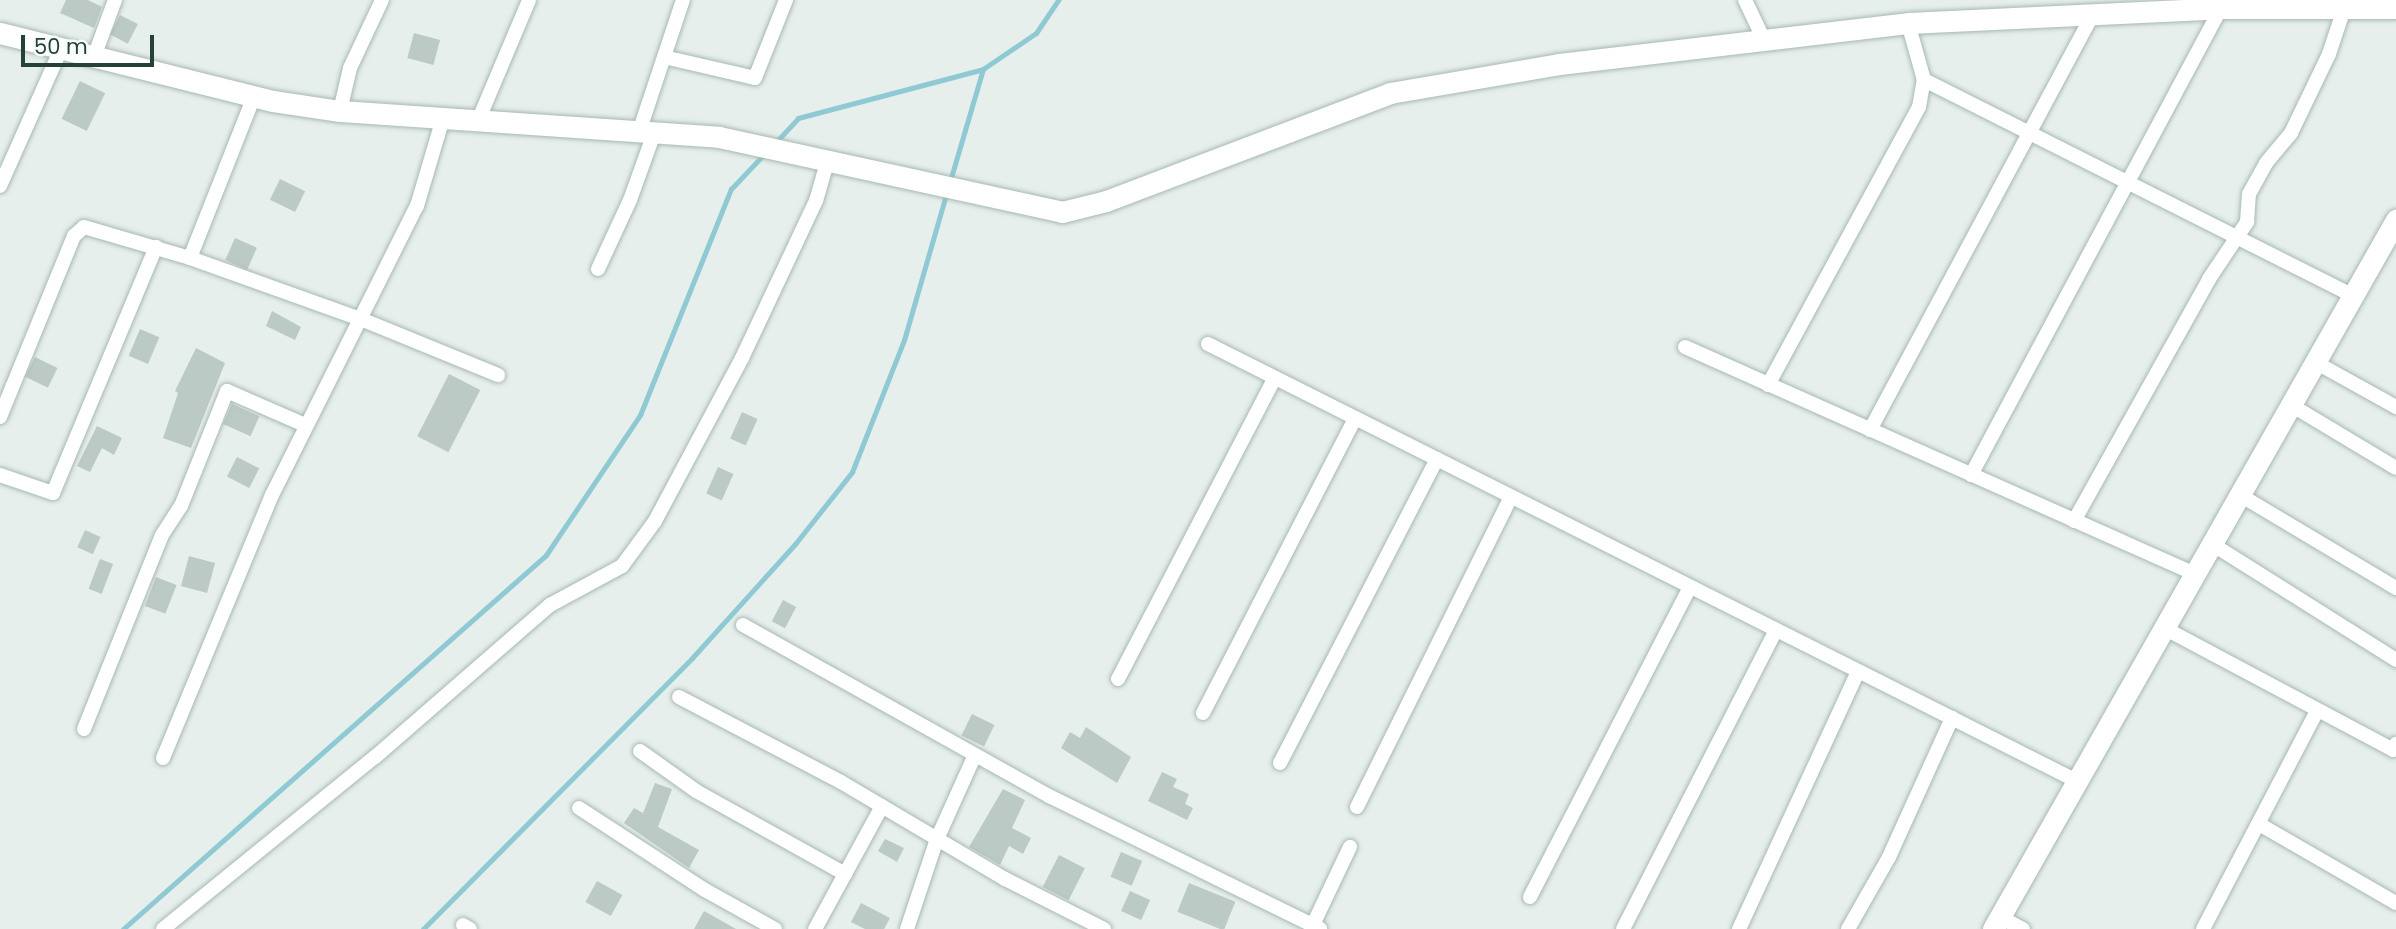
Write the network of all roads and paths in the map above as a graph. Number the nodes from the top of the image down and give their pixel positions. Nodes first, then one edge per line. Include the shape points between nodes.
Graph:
1 (115, 0) edge
2 (382, 0) edge
3 (529, 0) edge
4 (683, 0) edge
5 (786, 0) edge
6 (1745, 0) edge
7 (2221, 8) junction
8 (2396, 8) edge
9 (2344, 9) junction
10 (2091, 17) junction
11 (1908, 23) junction
12 (0, 33) edge
13 (1764, 40) junction
14 (62, 47) junction
15 (95, 54) junction
16 (664, 57) junction
17 (1924, 80) junction
18 (254, 96) junction
19 (340, 110) junction
20 (443, 118) junction
21 (478, 121) junction
22 (2029, 133) junction
23 (646, 134) junction
24 (5, 160) edge
25 (827, 163) junction
26 (2127, 182) junction
27 (0, 186) edge
28 (2396, 220) edge
29 (2238, 238) junction
30 (156, 247) junction
31 (190, 258) junction
32 (598, 269) dead end
33 (2353, 296) junction
34 (363, 320) junction
35 (1208, 345) dead end
36 (1685, 347) dead end
37 (2315, 362) junction
38 (498, 375) dead end
39 (1275, 378) junction
40 (1768, 385) junction
41 (2291, 405) junction
42 (2396, 407) edge
43 (0, 417) edge
44 (1355, 419) junction
45 (305, 425) junction
46 (1870, 430) junction
47 (1437, 459) junction
48 (2396, 468) edge
49 (0, 475) edge
50 (1971, 475) junction
51 (2239, 495) junction
52 (1511, 497) junction
53 (2074, 521) junction
54 (2212, 544) junction
55 (2195, 574) junction
56 (1690, 587) junction
57 (2396, 588) edge
58 (743, 625) dead end
59 (2164, 628) junction
60 (1776, 630) junction
61 (2396, 660) edge
62 (1858, 671) junction
63 (1118, 679) dead end
64 (679, 696) dead end
65 (2317, 711) junction
66 (1203, 713) dead end
67 (1952, 718) junction
68 (84, 729) dead end
69 (2395, 749) edge
70 (640, 751) dead end
71 (975, 755) junction
72 (163, 758) dead end
73 (1280, 763) dead end
74 (2077, 781) junction
75 (882, 806) junction
76 (1357, 807) dead end
77 (579, 808) dead end
78 (2259, 824) junction
79 (937, 839) junction
80 (1350, 847) dead end
81 (845, 874) junction
82 (1530, 897) dead end
83 (2396, 903) edge
84 (1996, 923) edge
85 (1315, 928) edge
86 (163, 929) edge
87 (775, 929) edge
88 (815, 929) edge
89 (907, 929) edge
90 (1104, 929) edge
91 (1623, 929) edge
92 (1739, 929) edge
93 (1848, 929) edge
94 (2023, 929) edge
95 (2203, 929) edge

1 - 15 street
2 - 19 street via 350,68
3 - 21 street
4 - 16 street
5 - 16 street via 755,78
6 - 13 street
7 - 9 street
7 - 10 street
7 - 26 street
8 - 9 street
9 - 29 street via 2329,54 2291,132 2249,194 2247,222
10 - 11 street
10 - 22 street
11 - 13 street
11 - 17 street
12 - 14 street
13 - 25 street via 1559,64 1390,93 1119,196 1062,212
14 - 15 street
14 - 24 street
15 - 18 street
16 - 23 street
17 - 22 street
17 - 40 street via 1919,107
18 - 19 street
18 - 31 street
19 - 20 street
20 - 21 street
20 - 34 street via 416,206
21 - 23 street
22 - 26 street
22 - 46 street
23 - 25 street via 719,137
23 - 32 street via 630,200
24 - 27 street
25 - 86 street via 816,201 742,358 655,521 622,566 550,604 375,757
26 - 29 street
26 - 50 street
28 - 33 street
29 - 33 street
29 - 53 street via 2209,279
30 - 31 street
30 - 43 street via 83,227 74,236
30 - 49 street via 53,493
31 - 34 street
33 - 37 street
34 - 38 street
34 - 45 street
35 - 39 street
36 - 40 street
37 - 41 street
37 - 42 street
39 - 44 street
39 - 63 street
40 - 46 street
41 - 48 street
41 - 51 street
44 - 47 street
44 - 66 street
45 - 68 street via 227,391 181,506 162,535
45 - 72 street
46 - 50 street
47 - 52 street
47 - 73 street
50 - 53 street
51 - 54 street
51 - 57 street
52 - 56 street
52 - 76 street
53 - 55 street
54 - 55 street
54 - 61 street
55 - 59 street
56 - 60 street
56 - 82 street
58 - 71 street
59 - 65 street
59 - 74 street
60 - 62 street
60 - 91 street
62 - 67 street
62 - 92 street
64 - 75 street
65 - 69 street
65 - 78 street
67 - 74 street
67 - 93 street via 1889,857
70 - 81 street via 696,791
71 - 79 street
71 - 85 street
74 - 84 street
75 - 79 street
75 - 81 street
77 - 87 street via 705,890
78 - 83 street
78 - 95 street
79 - 89 street
79 - 90 street via 1005,880
80 - 85 street
81 - 88 street
84 - 94 street

